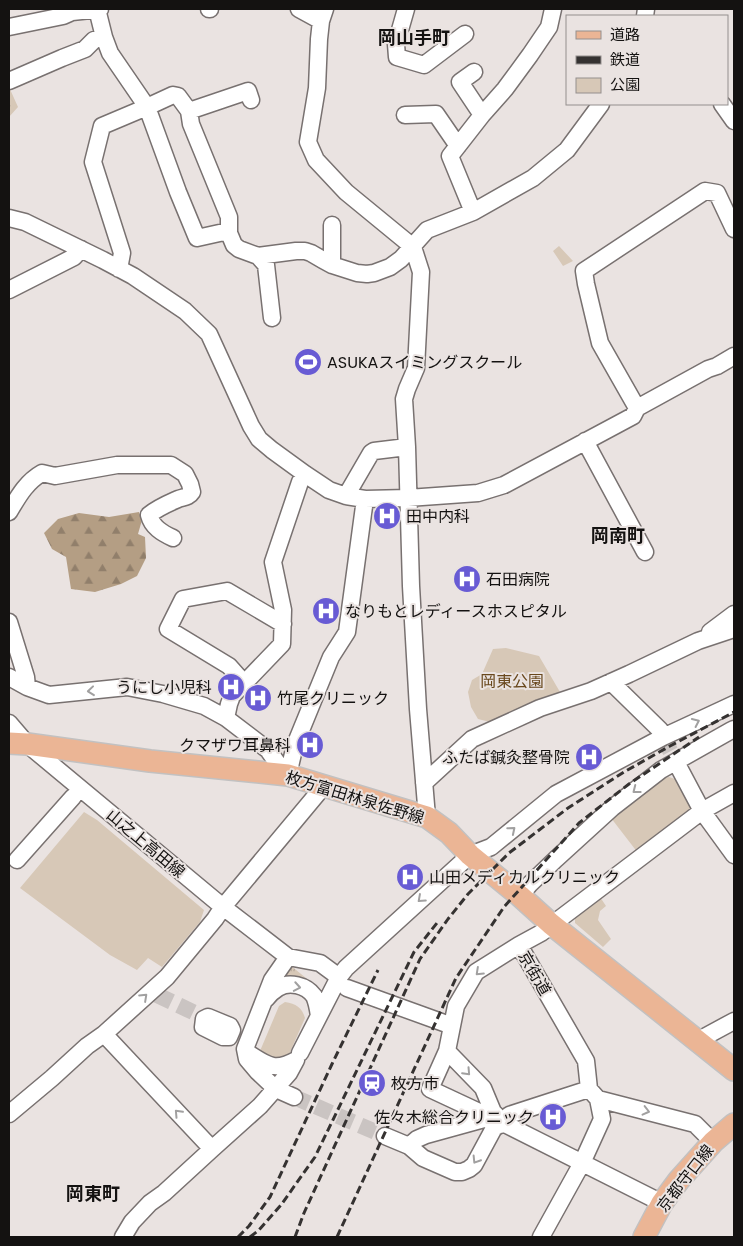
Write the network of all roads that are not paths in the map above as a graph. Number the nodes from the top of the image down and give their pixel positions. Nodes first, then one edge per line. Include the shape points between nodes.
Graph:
1 (99, 9) edge
2 (298, 9) edge
3 (406, 9) edge
4 (411, 9) edge
5 (553, 9) edge
6 (62, 13) edge
7 (323, 15) edge
8 (9, 27) edge
9 (465, 34) dead end
10 (104, 37) junction
11 (474, 72) dead end
12 (9, 81) edge
13 (248, 91) dead end
14 (599, 105) edge
15 (723, 105) edge
16 (147, 107) junction
17 (189, 111) junction
18 (405, 115) dead end
19 (482, 115) junction
20 (734, 121) edge
21 (458, 146) junction
22 (473, 212) junction
23 (9, 218) edge
24 (332, 225) dead end
25 (734, 229) edge
26 (229, 233) junction
27 (413, 247) junction
28 (80, 249) junction
29 (258, 256) junction
30 (332, 264) junction
31 (119, 269) junction
32 (9, 290) edge
33 (272, 318) dead end
34 (734, 356) edge
35 (637, 408) junction
36 (585, 441) junction
37 (407, 448) junction
38 (304, 474) junction
39 (346, 496) junction
40 (408, 498) junction
41 (365, 499) junction
42 (9, 512) edge
43 (173, 538) dead end
44 (645, 552) dead end
45 (734, 614) edge
46 (9, 622) edge
47 (283, 624) junction
48 (734, 629) edge
49 (698, 641) junction
50 (9, 677) edge
51 (611, 682) junction
52 (244, 684) junction
53 (27, 687) junction
54 (734, 704) edge
55 (226, 718) junction
56 (9, 723) edge
57 (734, 729) edge
58 (663, 737) junction
59 (18, 743) edge
60 (676, 762) junction
61 (287, 775) junction
62 (424, 783) junction
63 (323, 787) junction
64 (734, 793) edge
65 (73, 797) dead end
66 (702, 811) junction
67 (427, 817) junction
68 (470, 855) junction
69 (734, 855) edge
70 (17, 860) dead end
71 (520, 896) junction
72 (223, 907) junction
73 (551, 924) junction
74 (518, 945) junction
75 (288, 957) junction
76 (343, 982) junction
77 (263, 1003) junction
78 (319, 1016) junction
79 (734, 1021) edge
80 (444, 1023) dead end
81 (104, 1034) junction
82 (697, 1041) junction
83 (246, 1051) junction
84 (447, 1051) junction
85 (298, 1057) junction
86 (734, 1070) edge
87 (276, 1089) junction
88 (594, 1094) junction
89 (294, 1097) tunnel mouth
90 (9, 1114) edge
91 (505, 1124) junction
92 (734, 1124) edge
93 (385, 1136) tunnel mouth
94 (713, 1142) junction
95 (409, 1146) junction
96 (212, 1149) junction
97 (582, 1163) junction
98 (662, 1203) junction
99 (123, 1237) edge
100 (542, 1237) edge
101 (644, 1237) edge

1 - 6 street
1 - 10 street
2 - 7 street
3 - 4 street
3 - 9 street via 396,44 397,56 424,65
5 - 19 street via 549,27 505,89
6 - 8 street
7 - 27 street via 317,88 308,142 316,160 346,192
10 - 12 street via 94,40 85,49
10 - 16 street via 110,52
11 - 19 street via 460,82
13 - 17 street
14 - 22 street via 567,150 533,178
15 - 20 street
16 - 17 street via 173,94
16 - 26 street via 197,238
16 - 31 street via 102,126 93,162 122,253
17 - 26 street via 191,124 229,217
18 - 21 street via 436,114
19 - 21 street
21 - 22 street via 450,156
22 - 27 street via 427,230
23 - 28 street via 25,222
24 - 30 street
25 - 35 street via 717,193 704,191 584,271 600,343
26 - 29 street via 239,249
27 - 30 street via 390,267 374,273 357,273
27 - 37 street via 421,272 416,368 404,399
28 - 31 street
28 - 32 street via 74,257
29 - 30 street via 296,251 310,253
29 - 33 street via 266,265
31 - 38 street via 185,311 209,334 259,439
34 - 35 street
35 - 36 street via 633,416
36 - 40 street via 504,485 478,492
36 - 44 street
37 - 39 street via 374,450
37 - 40 street
38 - 39 street via 329,490
38 - 47 street via 273,562
39 - 41 street
40 - 41 street
40 - 62 street via 418,723
41 - 61 street via 347,632 331,657 295,745
42 - 43 street via 28,483 42,473 55,476 117,465 171,465 185,474 192,492 190,496 149,515 152,524
45 - 49 street
46 - 53 street
47 - 52 street via 282,644
47 - 52 street via 227,591 183,599 168,629 229,666
48 - 49 street
49 - 51 street
50 - 53 street
51 - 58 street via 660,730
51 - 62 street via 540,708 472,739
52 - 55 street via 232,696
55 -> 53 street via 204,706 127,687 49,695
58 -> 54 street
55 - 61 street via 268,750
56 - 59 street, 山之上高田線
57 - 60 street
68 -> 58 street via 491,847 556,794
59 - 61 main road, 枚方富田林泉佐野線
59 - 72 street, 山之上高田線
60 - 66 street
60 -> 71 street via 612,808
61 - 63 main road, 枚方富田林泉佐野線
62 - 67 street
63 - 67 main road, 枚方富田林泉佐野線
63 - 72 street
64 - 66 street, 京街道
65 - 70 street
66 - 69 street
66 - 73 street, 京街道
67 - 68 main road, 枚方富田林泉佐野線
68 - 71 main road, 枚方富田林泉佐野線
68 -> 76 street via 356,957 346,968
71 - 73 main road, 枚方富田林泉佐野線
72 - 75 street, 山之上高田線
81 -> 72 street via 168,977
73 - 74 street, 京街道
73 - 82 main road, 枚方富田林泉佐野線
74 -> 84 street via 476,972 456,1006
74 - 88 street, 京街道 via 586,1061
75 - 76 street via 320,963
75 - 77 street via 272,980
76 - 78 street
76 - 80 street
77 -> 78 street via 278,987 302,986 314,996
77 - 83 street
78 - 85 street
79 - 82 street
81 - 90 street
96 -> 81 street
82 - 86 main road, 枚方富田林泉佐野線
83 - 85 street via 266,1065 286,1065
83 - 87 street via 247,1059
84 -> 91 street via 483,1088 493,1112
84 - 91 street via 430,1089
85 - 87 street
87 - 89 street
87 - 96 street
88 - 91 street via 509,1115
88 -> 94 street via 695,1124
88 - 97 street, 京街道 via 602,1119
91 - 95 street via 484,1119 426,1134
91 -> 95 street via 494,1128 474,1165 462,1172 423,1158
91 - 97 street
92 - 94 main road, 京都守口線
93 - 95 street
94 - 98 main road, 京都守口線
96 - 99 street via 150,1203
97 - 98 street
97 - 100 street, 京街道
98 - 101 main road, 京都守口線

